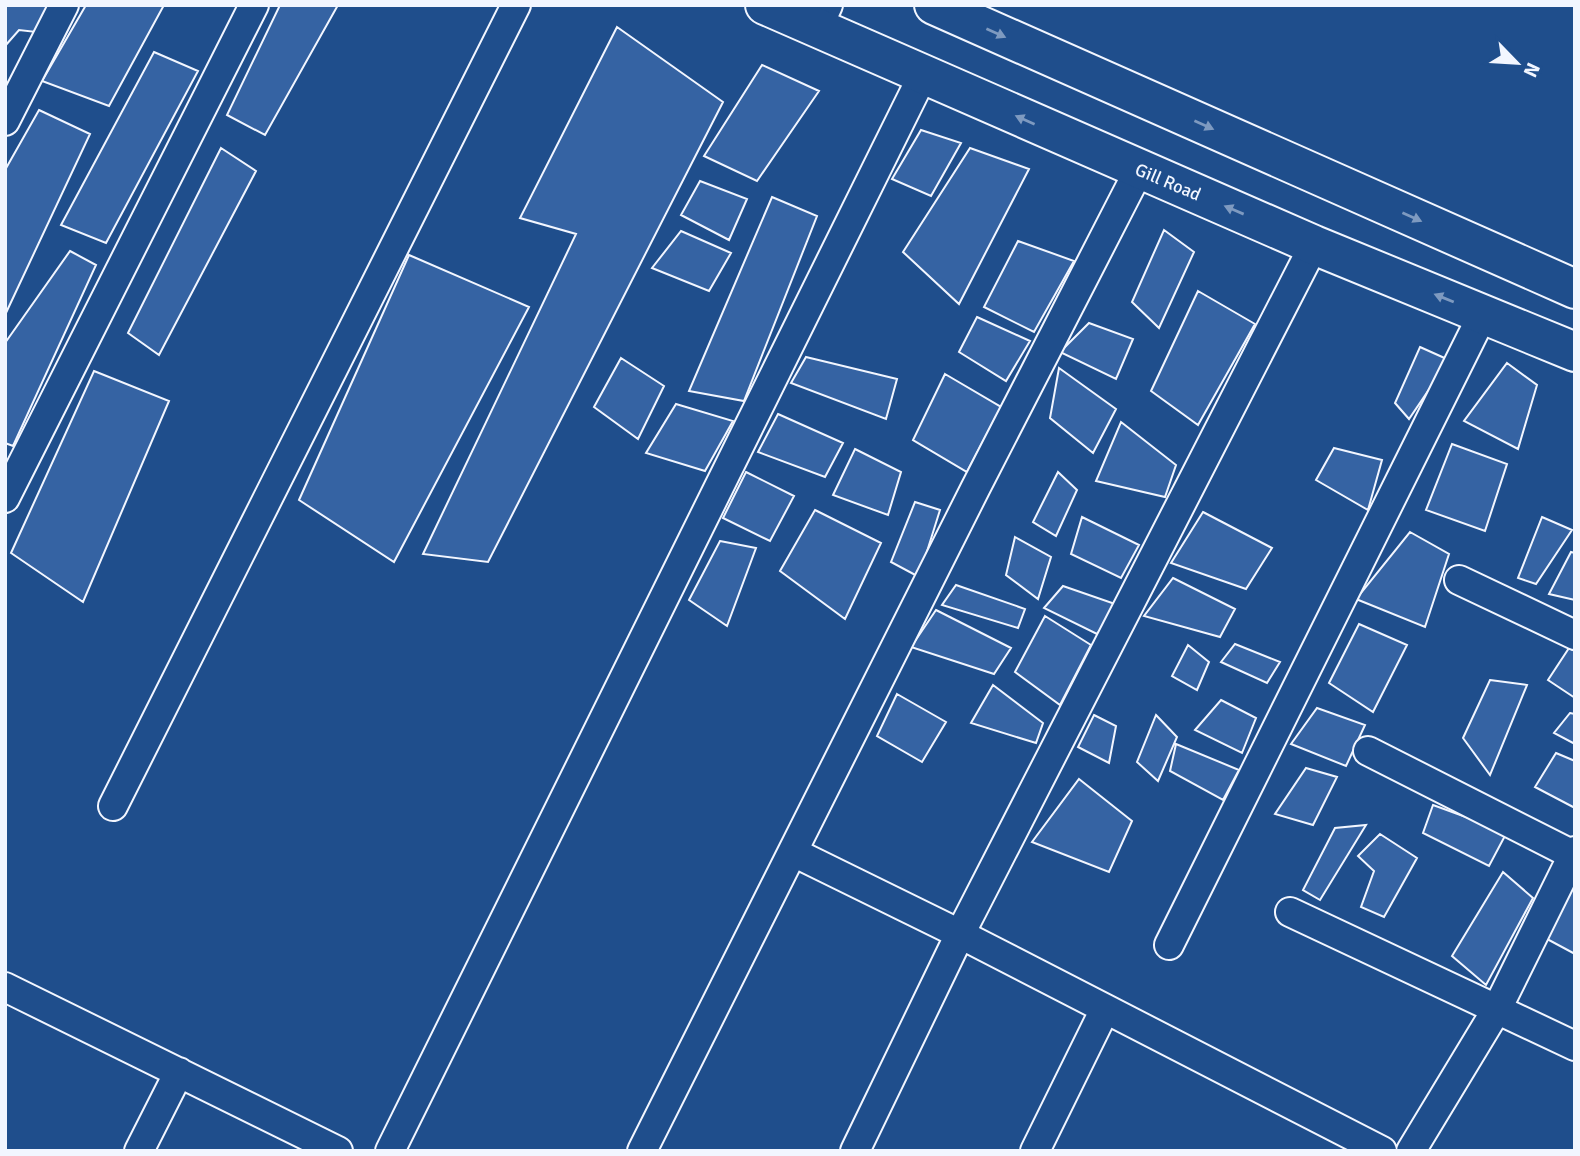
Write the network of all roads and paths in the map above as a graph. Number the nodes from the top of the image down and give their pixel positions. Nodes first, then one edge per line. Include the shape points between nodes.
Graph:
1 (64, 5) edge
2 (254, 5) edge
3 (516, 5) edge
4 (765, 5) edge
5 (934, 5) edge
6 (822, 17) edge
7 (923, 75) junction
8 (9, 105) edge
9 (1139, 170) junction
10 (1314, 245) junction
11 (1575, 289) edge
12 (1483, 314) junction
13 (1575, 352) edge
14 (5, 498) edge
15 (1460, 580) dead end
16 (1575, 635) edge
17 (1368, 751) dead end
18 (113, 806) dead end
19 (793, 852) junction
20 (1574, 854) edge
21 (1290, 912) dead end
22 (960, 934) junction
23 (1169, 945) dead end
24 (5, 987) edge
25 (1105, 1009) junction
26 (1497, 1009) junction
27 (1575, 1046) edge
28 (179, 1072) junction
29 (139, 1151) edge
30 (338, 1151) edge
31 (390, 1151) edge
32 (642, 1151) edge
33 (855, 1151) edge
34 (1035, 1151) edge
35 (1382, 1151) edge
36 (1410, 1151) edge

1 - 8 street
2 - 14 street
3 - 18 street
4 - 6 main road, Gill Road
5 -> 11 main road
6 - 7 main road, Gill Road
9 -> 7 main road, Gill Road
7 - 31 street
10 -> 9 main road, Gill Road
9 - 19 street
12 -> 10 main road, Gill Road
10 - 22 street
12 - 13 main road, Gill Road
12 - 23 street
15 - 16 street
17 - 20 street
19 - 22 street
19 - 32 street
20 - 26 street
21 - 26 street
22 - 25 street
22 - 33 street
24 - 28 street
25 - 34 street
25 - 35 street
26 - 27 street
26 - 36 street
28 - 29 street
28 - 30 street

